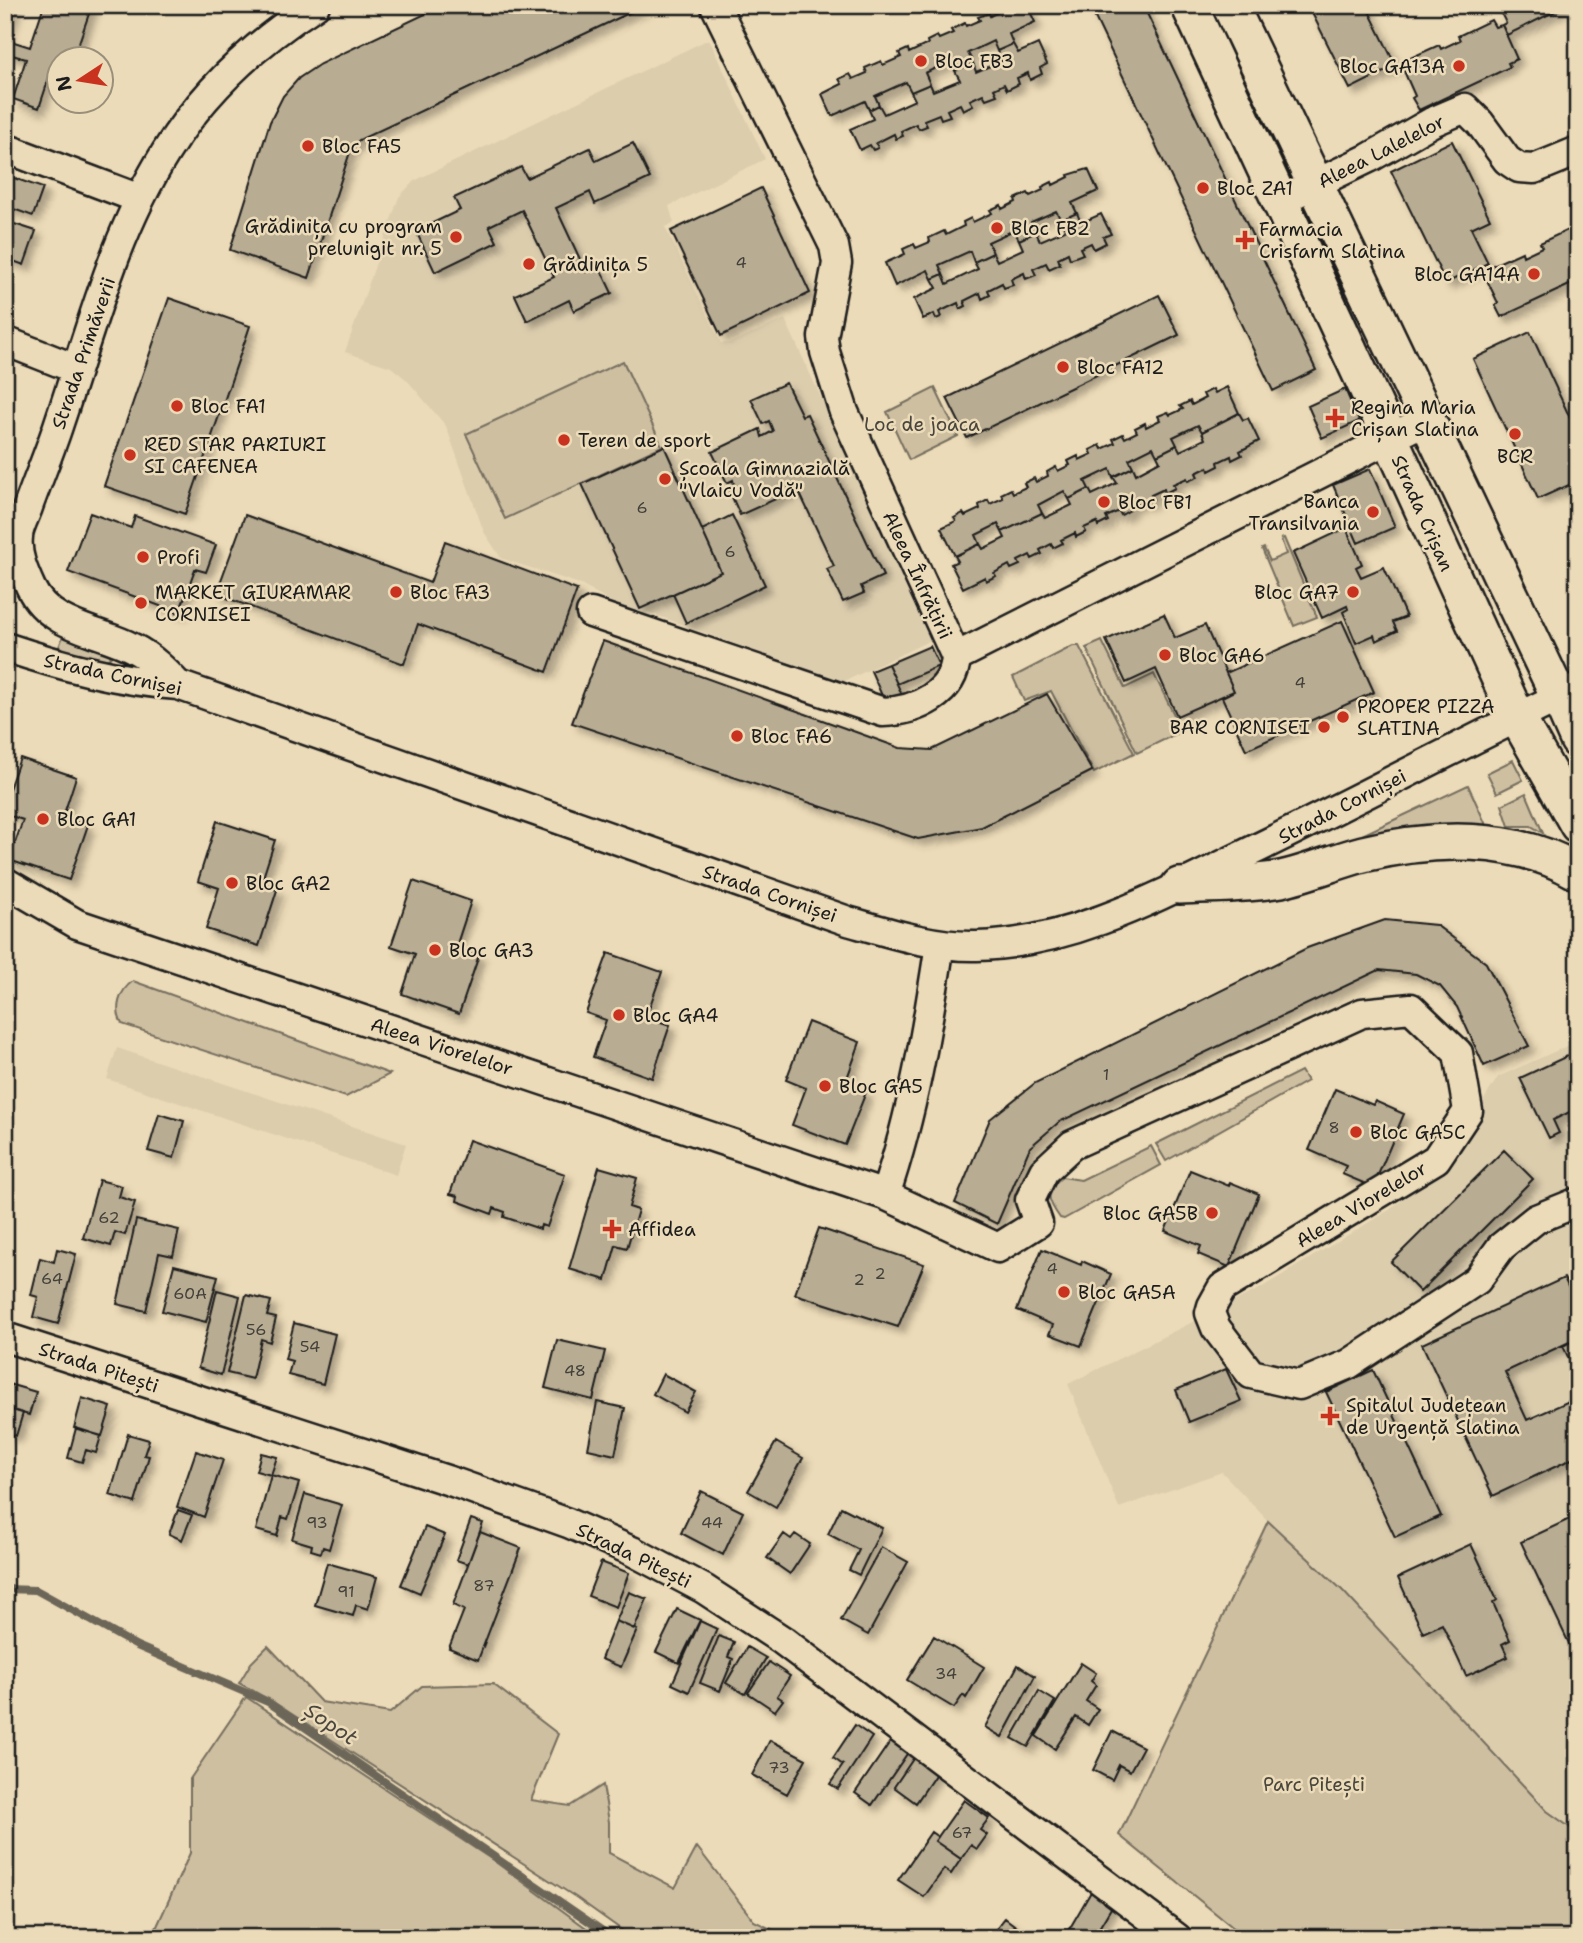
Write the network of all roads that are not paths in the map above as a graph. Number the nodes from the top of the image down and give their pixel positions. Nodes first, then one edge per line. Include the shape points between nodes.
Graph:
1 (315, 5) edge
2 (715, 5) edge
3 (1189, 5) edge
4 (1230, 5) edge
5 (5, 148) edge
6 (1578, 151) edge
7 (1314, 185) junction
8 (140, 199) junction
9 (1280, 201) junction
10 (5, 341) edge
11 (76, 369) junction
12 (1426, 420) junction
13 (1390, 438) junction
14 (11, 542) edge
15 (591, 613) dead end
16 (5, 647) edge
17 (956, 657) junction
18 (178, 685) junction
19 (1569, 692) edge
20 (1517, 717) junction
21 (1578, 740) edge
22 (1578, 825) edge
23 (1578, 872) edge
24 (5, 882) edge
25 (1178, 886) junction
26 (940, 944) junction
27 (885, 1195) junction
28 (1578, 1202) edge
29 (5, 1337) edge
30 (1177, 1938) edge

1 - 8 street, Strada Primăverii via 278,29 233,69 165,153
2 - 17 street, Aleea Înfrățirii via 834,246 837,263 823,337 825,352 844,412
3 - 9 main road, Strada Crișan
4 - 7 main road
5 - 8 street
6 - 7 street, Aleea Lalelelor via 1534,169 1519,168 1507,160 1465,108
7 - 9 street, Aleea Lalelelor
7 - 12 main road
8 - 11 street, Strada Primăverii
9 - 13 main road, Strada Crișan
10 - 11 street
11 - 14 street, Strada Primăverii via 60,422
12 - 13 street, Aleea Înfrățirii
12 - 19 main road
13 - 17 street, Aleea Înfrățirii
13 - 20 main road, Strada Crișan
14 - 18 street, Strada Primăverii via 33,592 45,607 60,619 134,649
15 - 17 street via 883,712 902,712 924,704 943,690 955,672
16 - 18 street, Strada Cornișei via 94,673
18 - 26 street, Strada Cornișei via 848,921
19 - 20 street, Strada Cornișei
19 - 21 main road
20 - 22 main road, Strada Crișan
20 - 25 street, Strada Cornișei
23 - 25 main road via 1538,855 1465,841 1364,854 1280,879
24 - 27 street, Aleea Viorelelor via 77,924
25 - 26 street, Strada Cornișei via 1074,931 976,946
26 - 27 street via 914,1094
27 - 28 street, Aleea Viorelelor via 998,1248 1038,1223 1030,1200 1045,1171 1072,1145 1362,1013 1411,1008 1458,1053 1468,1111 1436,1159 1222,1288 1210,1313 1251,1374 1299,1385 1349,1364 1478,1280 1501,1247 1536,1219
29 - 30 street, Strada Pitești via 456,1483 632,1550 704,1589 782,1640

